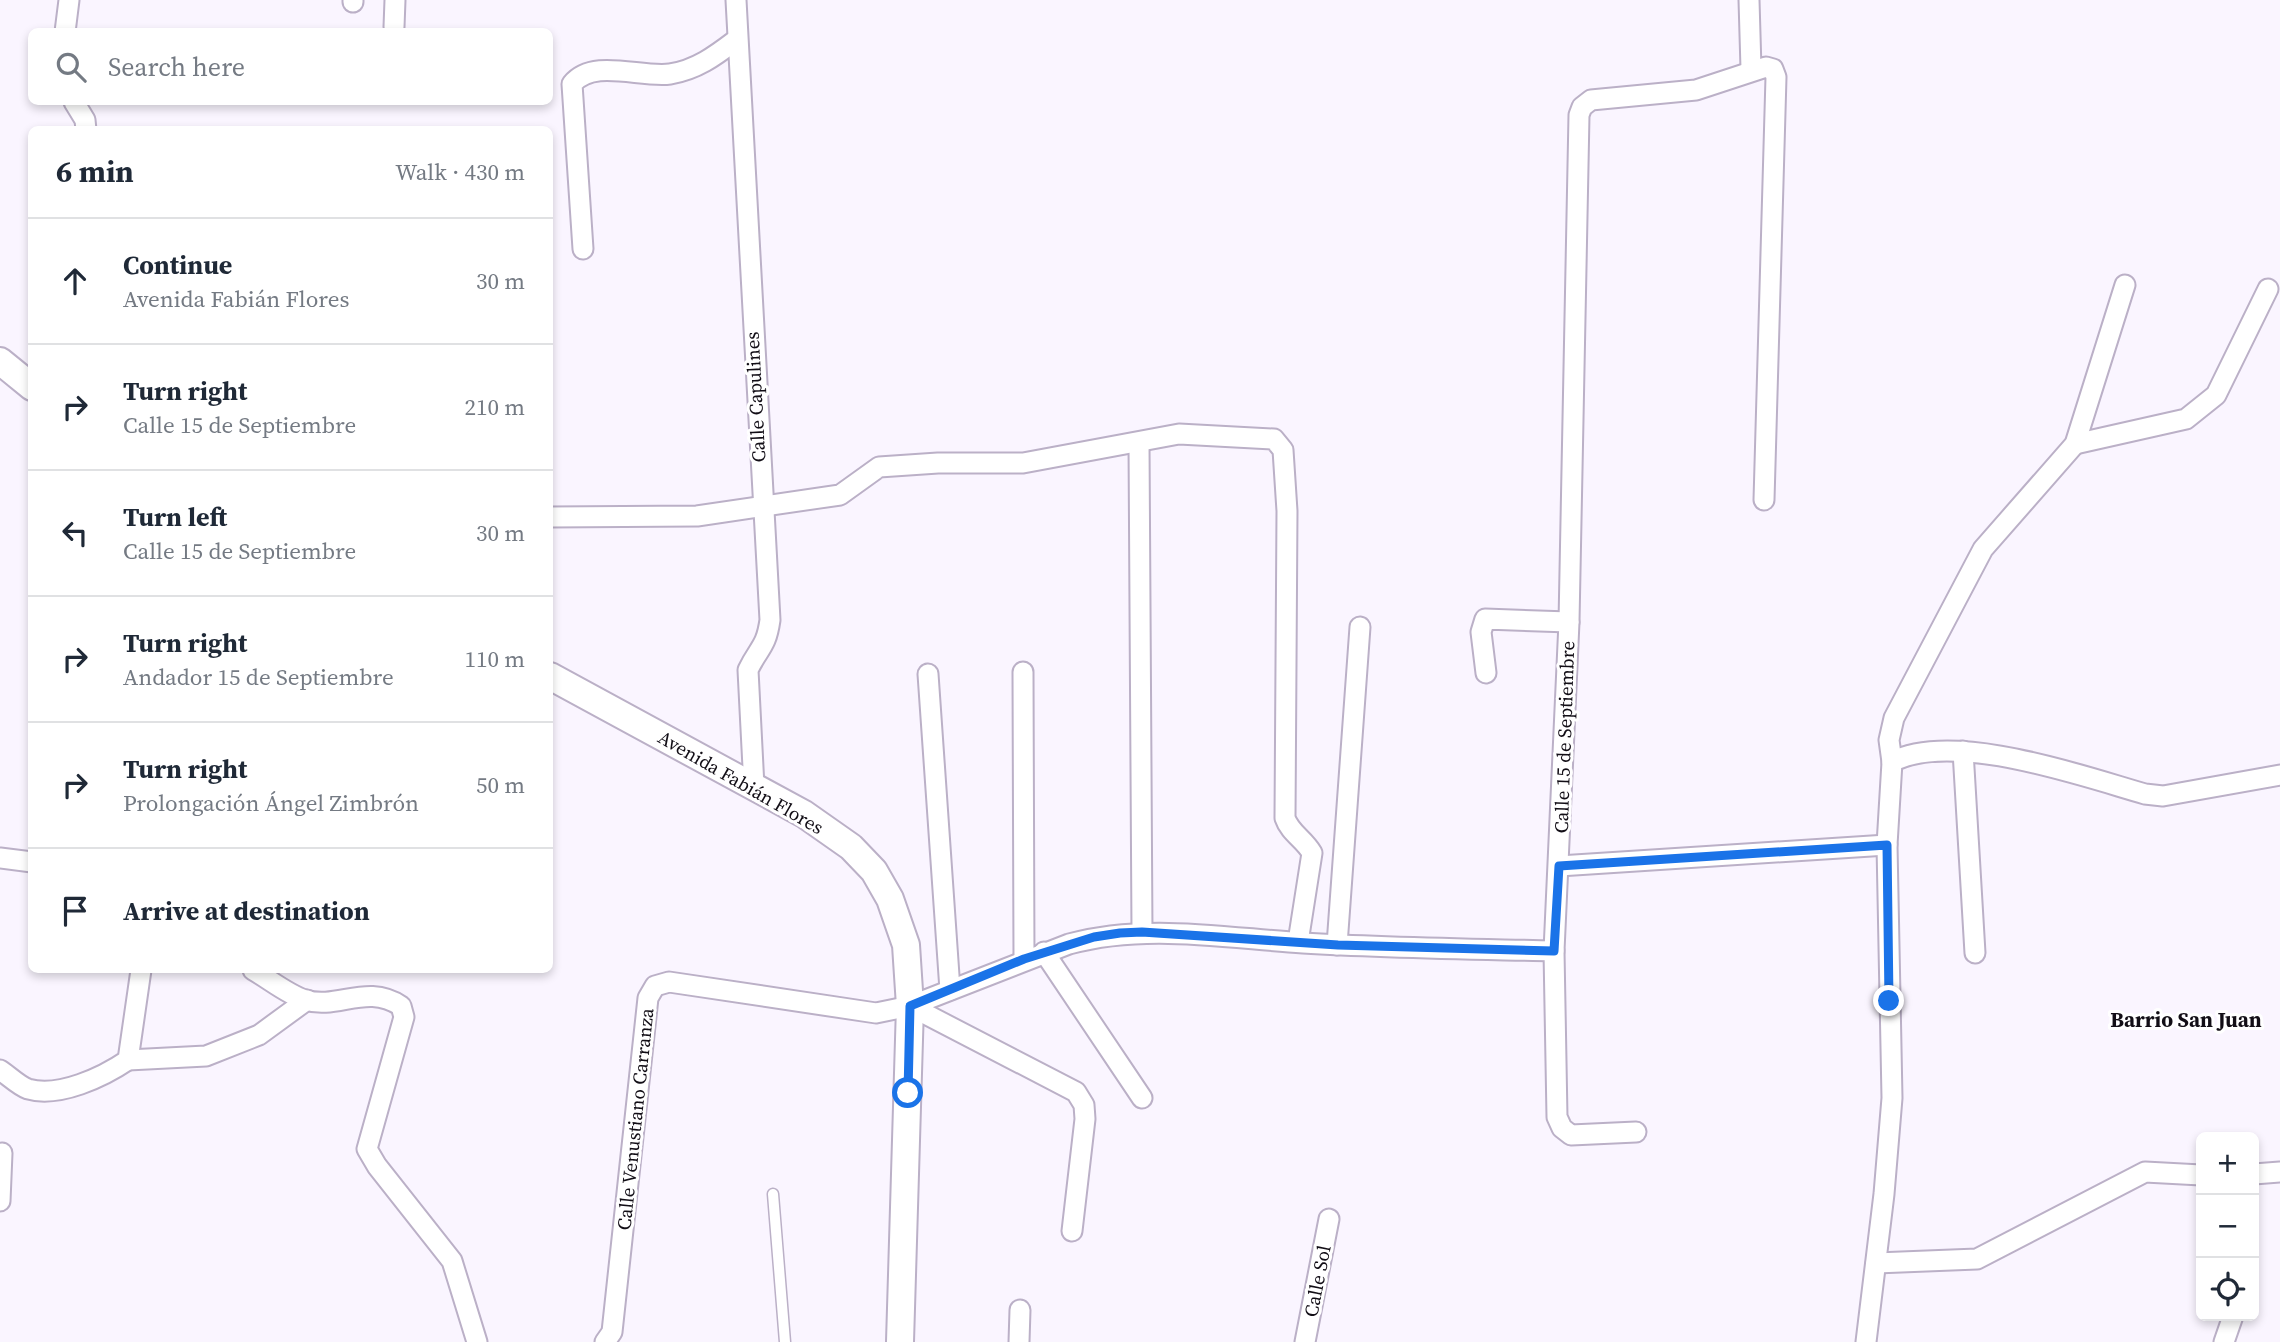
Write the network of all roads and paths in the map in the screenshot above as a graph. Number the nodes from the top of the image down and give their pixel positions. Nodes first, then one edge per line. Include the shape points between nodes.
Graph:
1 (69, 0) edge
2 (395, 0) edge
3 (736, 0) edge
4 (1749, 0) edge
5 (394, 27) dead end
6 (66, 28) edge
7 (736, 40) junction
8 (1751, 69) junction
9 (76, 105) edge
10 (86, 126) edge
11 (583, 249) dead end
12 (2125, 285) dead end
13 (2268, 289) dead end
14 (0, 361) edge
15 (28, 384) edge
16 (1139, 443) junction
17 (2075, 444) junction
18 (1764, 500) dead end
19 (761, 506) junction
20 (553, 517) edge
21 (1569, 622) junction
22 (1360, 627) dead end
23 (1023, 672) dead end
24 (1486, 673) dead end
25 (928, 674) dead end
26 (553, 678) edge
27 (1963, 751) junction
28 (1892, 762) junction
29 (2280, 775) edge
30 (754, 787) junction
31 (1887, 845) junction
32 (0, 858) edge
33 (28, 862) edge
34 (1559, 866) junction
35 (1142, 932) junction
36 (1298, 943) junction
37 (1338, 945) junction
38 (1554, 951) junction
39 (1044, 952) junction
40 (1975, 953) dead end
41 (1024, 959) junction
42 (141, 973) edge
43 (258, 973) edge
44 (950, 990) junction
45 (307, 1000) junction
46 (910, 1006) junction
47 (128, 1060) junction
48 (0, 1070) edge
49 (1142, 1098) dead end
50 (1636, 1132) dead end
51 (2, 1153) dead end
52 (2280, 1172) edge
53 (2259, 1174) edge
54 (2196, 1175) edge
55 (773, 1194) dead end
56 (0, 1200) edge
57 (1329, 1219) dead end
58 (1072, 1231) dead end
59 (1876, 1263) junction
60 (1020, 1310) dead end
61 (2231, 1321) edge
62 (477, 1342) edge
63 (605, 1342) edge
64 (785, 1342) edge
65 (900, 1342) edge
66 (1019, 1342) edge
67 (1305, 1342) edge
68 (1866, 1342) edge
69 (2224, 1342) edge

1 - 6 street
2 - 5 street
3 - 7 street, Calle Capulines
4 - 8 street
7 - 11 street via 697,67 668,74 593,71 580,74 572,84
7 - 19 street, Calle Capulines
8 - 18 street, Calle 15 de Septiembre via 1773,69 1776,77
8 - 21 street, Calle 15 de Septiembre via 1696,90 1591,100 1579,115
9 - 10 street
12 - 17 street
13 - 17 street via 2216,395 2186,419
14 - 15 main road
16 - 19 street via 1023,463 879,467 840,495
16 - 35 street
16 - 36 street via 1179,433 1274,439 1283,450 1287,511 1285,818 1289,829 1312,853
17 - 28 street via 1983,549 1894,718 1889,740
19 - 20 street via 697,516
19 - 30 street, Calle Capulines via 770,620 767,643 748,670
21 - 24 street via 1485,619 1481,632
21 - 34 street, Calle 15 de Septiembre
22 - 37 street
23 - 41 street
25 - 44 street
26 - 30 main road, Avenida Fabián Flores
27 - 28 street via 1903,756
27 - 29 street via 2025,760 2163,796
27 - 40 street
28 - 31 street
30 - 46 main road, Avenida Fabián Flores via 804,814 851,847 874,871 890,899 906,945
31 - 34 street
31 - 59 street via 1892,1098
32 - 33 street
34 - 38 street, Calle 15 de Septiembre
35 - 36 street
35 - 39 street via 1094,937
36 - 37 street
37 - 38 street
38 - 50 street, Calle 15 de Septiembre via 1557,1117 1571,1135
39 - 41 street
39 - 49 street
41 - 44 street
42 - 47 street
43 - 45 street
44 - 46 street
45 - 47 street via 260,1035 206,1056
45 - 62 street via 376,996 401,1006 404,1017 367,1149 452,1261
46 - 58 street via 1076,1092 1085,1119
46 - 63 street, Calle Venustiano Carranza via 876,1013 669,982 655,986 648,998 612,1332
46 - 65 main road, Avenida Fabián Flores
47 - 48 street via 103,1075 61,1089 28,1089
51 - 56 street
52 - 53 street
54 - 59 street via 2145,1172 1978,1259
55 - 64 lane
57 - 67 street, Calle Sol
59 - 68 street
60 - 66 street
61 - 69 street

